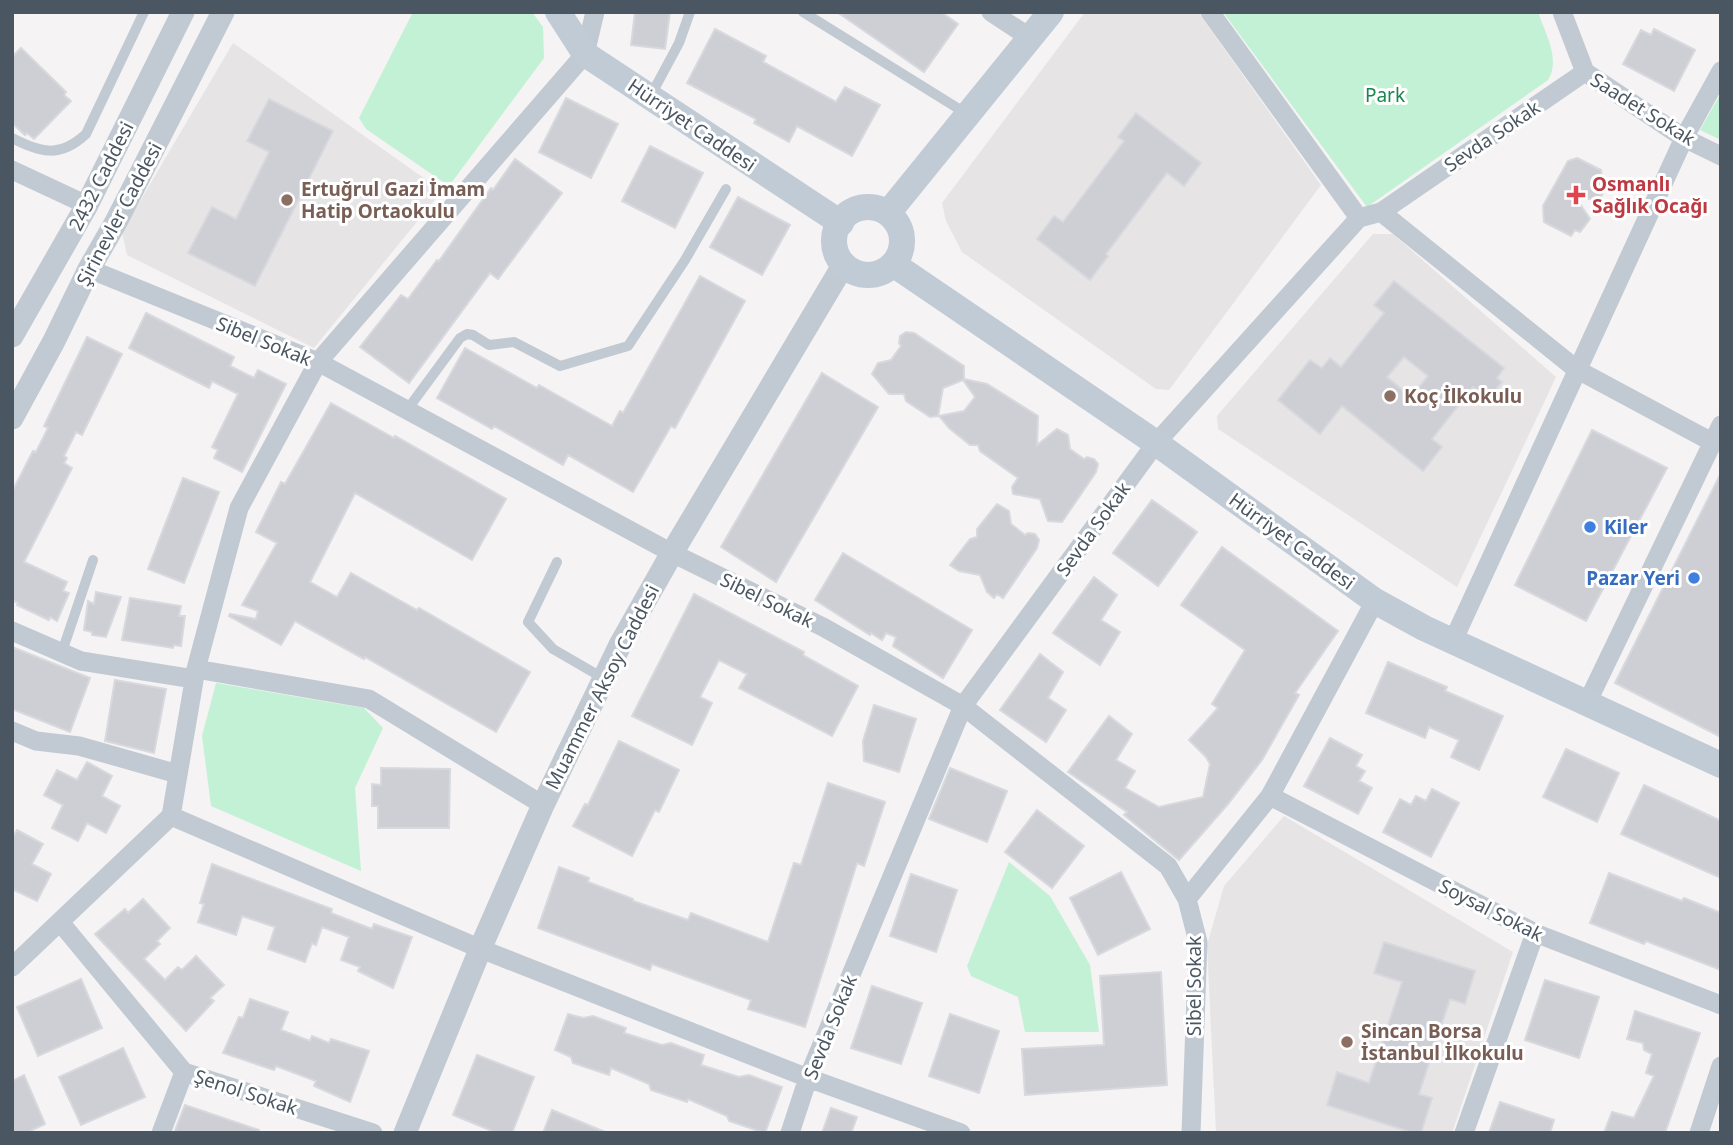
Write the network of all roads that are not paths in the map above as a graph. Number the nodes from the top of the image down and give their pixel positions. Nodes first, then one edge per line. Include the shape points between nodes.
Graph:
1 (144, 12) edge
2 (183, 12) edge
3 (223, 12) edge
4 (558, 12) edge
5 (595, 12) edge
6 (690, 12) edge
7 (803, 12) edge
8 (991, 12) edge
9 (1051, 12) edge
10 (1210, 12) edge
11 (1562, 12) edge
12 (1029, 37) junction
13 (585, 54) junction
14 (1721, 71) edge
15 (1585, 72) junction
16 (650, 97) junction
17 (967, 114) junction
18 (12, 138) edge
19 (1684, 138) junction
20 (1721, 156) edge
21 (12, 170) edge
22 (726, 189) dead end
23 (87, 205) junction
24 (1381, 212) junction
25 (888, 213) junction
26 (1359, 218) junction
27 (841, 223) junction
28 (844, 264) junction
29 (893, 264) junction
30 (89, 269) junction
31 (12, 336) edge
32 (318, 362) junction
33 (1576, 369) junction
34 (407, 410) junction
35 (13, 416) edge
36 (1716, 434) edge
37 (1156, 443) junction
38 (672, 553) junction
39 (93, 560) dead end
40 (557, 562) dead end
41 (1375, 601) junction
42 (12, 631) edge
43 (1453, 641) junction
44 (62, 652) junction
45 (195, 674) junction
46 (603, 679) junction
47 (1587, 703) junction
48 (963, 706) junction
49 (12, 731) edge
50 (1721, 765) edge
51 (178, 774) junction
52 (1269, 796) junction
53 (543, 805) junction
54 (171, 816) junction
55 (1187, 899) junction
56 (60, 922) junction
57 (1535, 933) junction
58 (481, 949) junction
59 (12, 967) edge
60 (1721, 1005) edge
61 (1721, 1066) edge
62 (184, 1072) junction
63 (808, 1078) junction
64 (959, 1132) edge
65 (161, 1133) edge
66 (373, 1133) edge
67 (405, 1133) edge
68 (790, 1133) edge
69 (1191, 1133) edge
70 (1464, 1133) edge
71 (1699, 1133) edge

1 - 18 lane via 80,140 44,151
2 - 23 street, 2432 Caddesi
3 - 30 street, Şirinevler Caddesi
4 - 13 main road, Hürriyet Caddesi
5 - 13 street
6 - 16 lane via 670,64
7 - 17 lane
8 - 12 street
9 - 12 main road
10 - 26 street
11 - 15 street, Saadet Sokak
12 - 17 main road
13 - 16 main road, Hürriyet Caddesi
13 - 32 street
14 - 19 street
15 - 19 street, Saadet Sokak
15 - 24 street, Sevda Sokak
16 - 27 main road, Hürriyet Caddesi
17 - 25 main road
19 - 20 street, Saadet Sokak
19 - 33 street
21 - 23 street
22 - 34 lane via 628,346 561,366 514,342 489,345 473,335 463,335
23 - 31 street, 2432 Caddesi
24 - 26 street, Sevda Sokak
24 - 33 street
25 - 27 main road via 859,208
25 - 29 main road via 901,231 902,243
26 - 37 street, Sevda Sokak
27 - 28 main road via 835,247
28 - 29 main road via 853,271 874,274
28 - 38 street, Muammer Aksoy Caddesi
29 - 37 main road, Hürriyet Caddesi
30 - 32 street, Sibel Sokak
30 - 35 street, Şirinevler Caddesi
32 - 34 street, Sibel Sokak
32 - 45 street via 239,508
33 - 36 street
33 - 43 street
34 - 38 street, Sibel Sokak
36 - 47 street
37 - 41 main road, Hürriyet Caddesi
37 - 48 street, Sevda Sokak
38 - 46 street, Muammer Aksoy Caddesi
38 - 48 street, Sibel Sokak via 823,627
39 - 44 lane
40 - 46 lane via 528,622 553,649
41 - 43 main road, Hürriyet Caddesi
41 - 52 street
42 - 44 street
43 - 47 main road, Hürriyet Caddesi
44 - 45 street via 81,660
45 - 51 street
45 - 53 street via 369,699
46 - 53 street, Muammer Aksoy Caddesi
47 - 50 main road, Hürriyet Caddesi
48 - 55 street, Sibel Sokak via 1168,866
48 - 63 street, Sevda Sokak
49 - 51 street via 36,741 79,746
51 - 54 street
52 - 55 street
52 - 57 street, Soysal Sokak
53 - 58 street, Muammer Aksoy Caddesi
54 - 56 street
54 - 58 street
55 - 69 street, Sibel Sokak via 1198,942
56 - 59 street
56 - 62 street, Şenol Sokak
57 - 60 street, Soysal Sokak
57 - 70 street
58 - 63 street
58 - 67 street, Muammer Aksoy Caddesi
61 - 71 street
62 - 65 street
62 - 66 street, Şenol Sokak
63 - 64 street
63 - 68 street, Sevda Sokak

